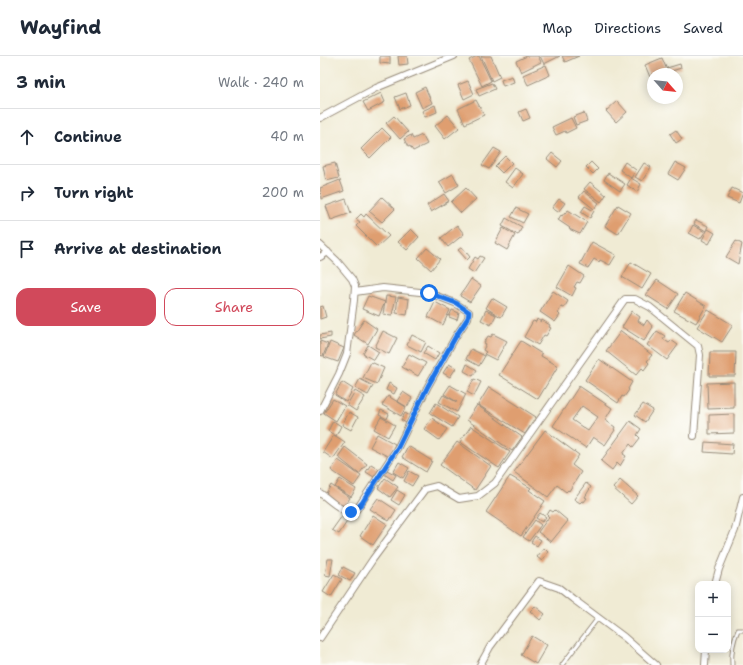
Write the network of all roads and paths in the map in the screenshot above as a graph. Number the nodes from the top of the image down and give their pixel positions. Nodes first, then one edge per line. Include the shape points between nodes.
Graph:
1 (454, 56) edge
2 (320, 118) edge
3 (320, 245) edge
4 (328, 252) junction
5 (320, 257) edge
6 (355, 292) junction
7 (320, 411) edge
8 (694, 436) dead end
9 (320, 493) edge
10 (743, 497) edge
11 (717, 581) edge
12 (598, 618) junction
13 (743, 630) edge
14 (320, 638) edge
15 (706, 653) edge
16 (480, 665) edge
17 (562, 665) edge
18 (656, 665) edge
19 (705, 665) edge
20 (732, 665) edge

1 - 2 street via 376,88
3 - 4 street
4 - 5 street
4 - 6 street via 352,279
6 - 7 street via 347,354
6 - 9 street via 384,288 429,293 456,303 469,312 468,318 428,386 398,447 360,506 353,512 347,511
8 - 14 street via 700,355 698,346 650,307 635,299 624,299 495,483 478,496 459,499 437,486 425,489 373,559
10 - 11 street via 735,530
12 - 16 street via 559,588 539,581 490,647
12 - 17 lane
12 - 18 street
13 - 20 lane via 738,630 735,637
15 - 19 street

